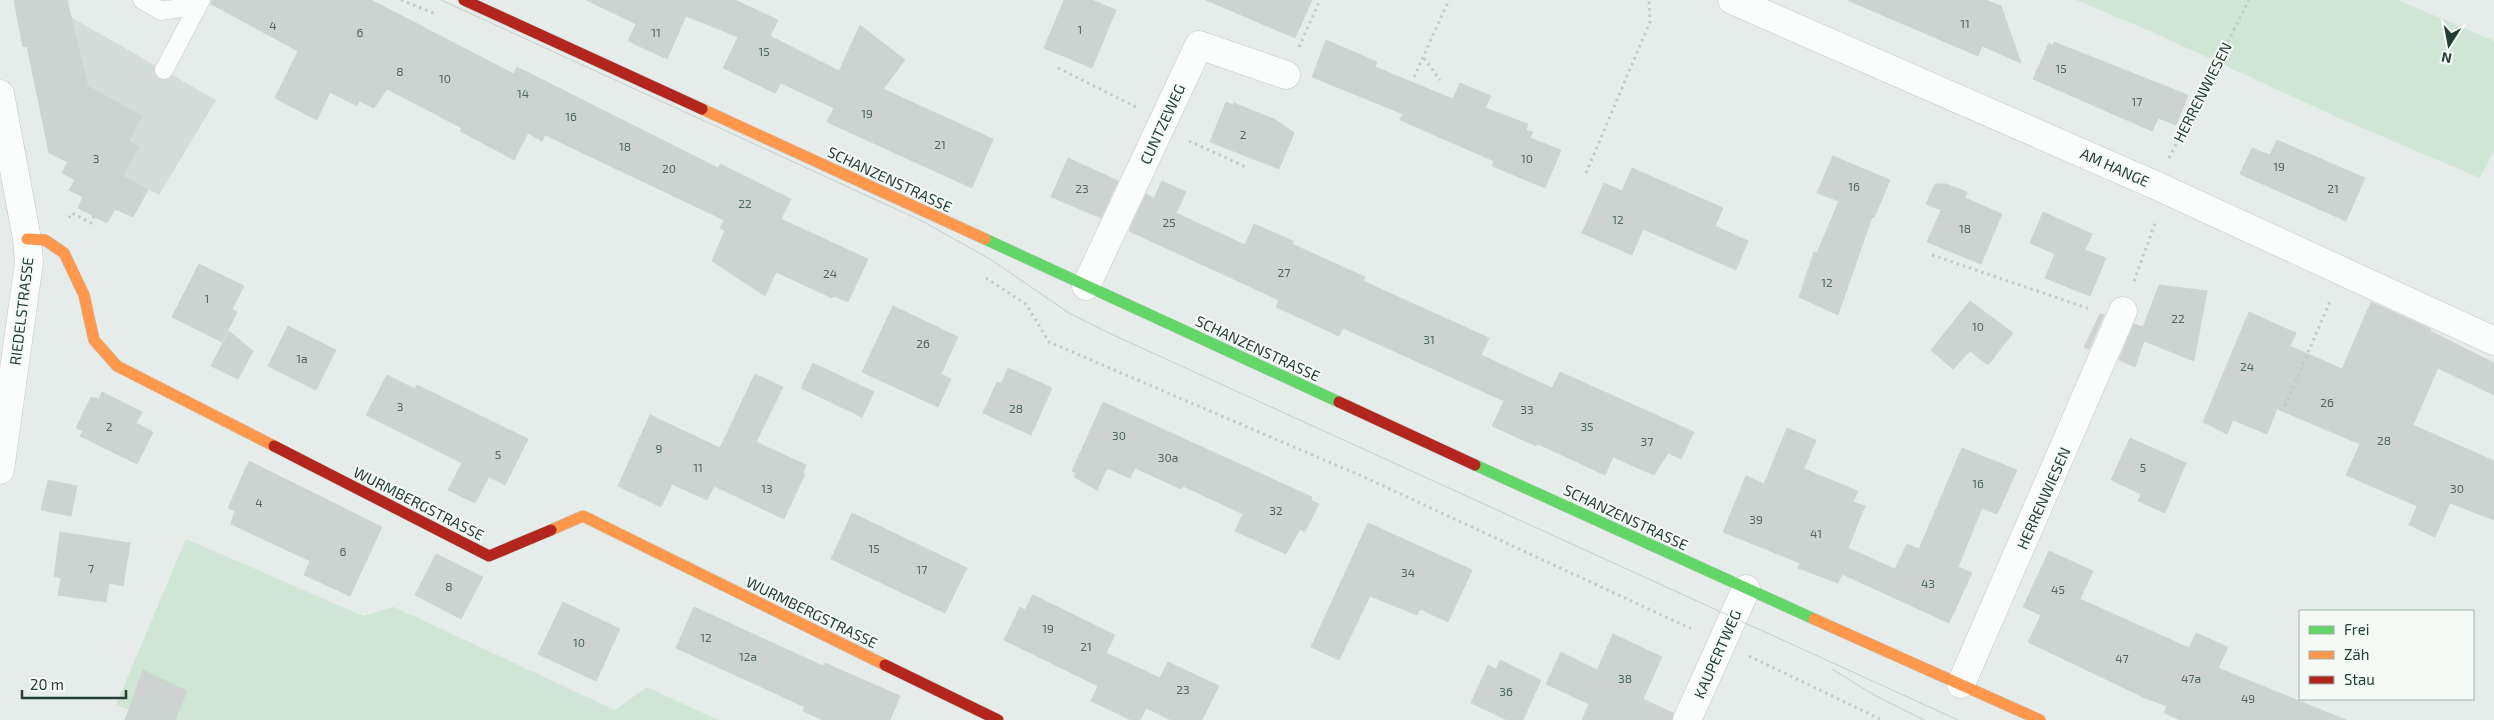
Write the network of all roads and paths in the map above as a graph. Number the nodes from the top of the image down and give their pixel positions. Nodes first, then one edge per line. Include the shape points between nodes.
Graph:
1 (142, 0) edge
2 (402, 0) edge
3 (464, 0) edge
4 (1320, 0) edge
5 (1448, 0) edge
6 (1649, 0) edge
7 (1732, 0) edge
8 (2249, 0) edge
9 (200, 3) edge
10 (444, 17) dead end
11 (1424, 58) junction
12 (1058, 68) dead end
13 (164, 70) dead end
14 (1286, 74) joint
15 (1414, 76) dead end
16 (1440, 80) dead end
17 (0, 94) edge
18 (1162, 124) junction
19 (1246, 166) dead end
20 (1586, 173) dead end
21 (2155, 185) junction
22 (27, 239) junction
23 (2149, 243) dead end
24 (1932, 255) dead end
25 (984, 276) dead end
26 (2133, 284) dead end
27 (1086, 286) junction
28 (2329, 303) dead end
29 (2121, 316) joint
30 (2494, 341) edge
31 (2285, 406) dead end
32 (0, 470) edge
33 (1746, 589) junction
34 (1722, 643) junction
35 (1961, 684) junction
36 (998, 720) edge
37 (1687, 720) edge
38 (1882, 720) edge
39 (2040, 720) edge

1 - 9 lane via 160,11
2 - 10 path
3 - 27 street, SCHANZENSTRASSE
4 - 14 path
5 - 11 path
6 - 20 path via 1650,22
7 - 21 street, AM HANGE
8 - 21 path, HERRENWIESEN
9 - 13 lane
11 - 15 path
11 - 16 path
12 - 18 path
14 - 18 street, CUNTZEWEG via 1199,45
17 - 22 street, RIEDELSTRASSE
18 - 19 path
18 - 27 street, CUNTZEWEG
21 - 30 street, AM HANGE
22 - 32 street, RIEDELSTRASSE via 29,262
22 - 36 street, WURMBERGSTRASSE via 45,240 64,253 84,296 94,340 117,366 489,556 583,516
23 - 26 path
24 - 29 path
25 - 34 path via 1026,304 1049,342 1364,477
27 - 33 street, SCHANZENSTRASSE
28 - 31 path
29 - 35 street, HERRENWIESEN
33 - 34 street, KAUPERTWEG
33 - 35 street, SCHANZENSTRASSE
34 - 37 street, KAUPERTWEG
34 - 38 path
35 - 39 street, SCHANZENSTRASSE

